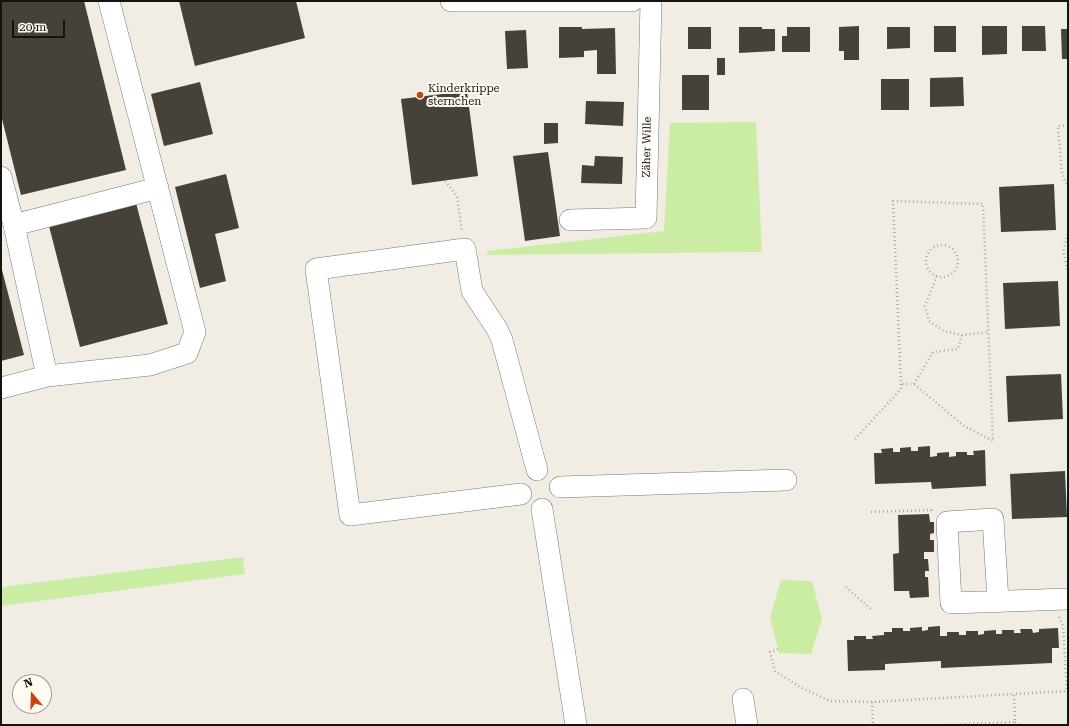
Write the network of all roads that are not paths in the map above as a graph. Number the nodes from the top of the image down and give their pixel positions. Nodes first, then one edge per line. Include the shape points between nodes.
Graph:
1 (109, 1) edge
2 (451, 1) edge
3 (632, 1) edge
4 (651, 1) edge
5 (1, 177) edge
6 (158, 188) junction
7 (570, 220) dead end
8 (14, 225) junction
9 (47, 376) junction
10 (1, 388) edge
11 (537, 470) junction
12 (786, 480) dead end
13 (560, 487) junction
14 (521, 494) junction
15 (542, 509) junction
16 (1068, 598) edge
17 (998, 601) junction
18 (743, 699) dead end
19 (576, 725) edge
20 (747, 725) edge

1 - 6 street
2 - 3 street
4 - 7 street, Zäher Wille via 646,218
5 - 8 street
6 - 8 street
6 - 9 street via 195,332 188,353 150,365
8 - 9 street
9 - 10 street
11 - 13 street via 552,473
11 - 14 street via 527,475 521,483
11 - 14 street via 502,340 472,292 465,249 316,269 350,515
12 - 13 street
13 - 15 street via 558,497 552,505
14 - 15 street via 529,505
15 - 19 street
16 - 17 street
17 - 17 street via 951,603 947,522 993,519
18 - 20 street

